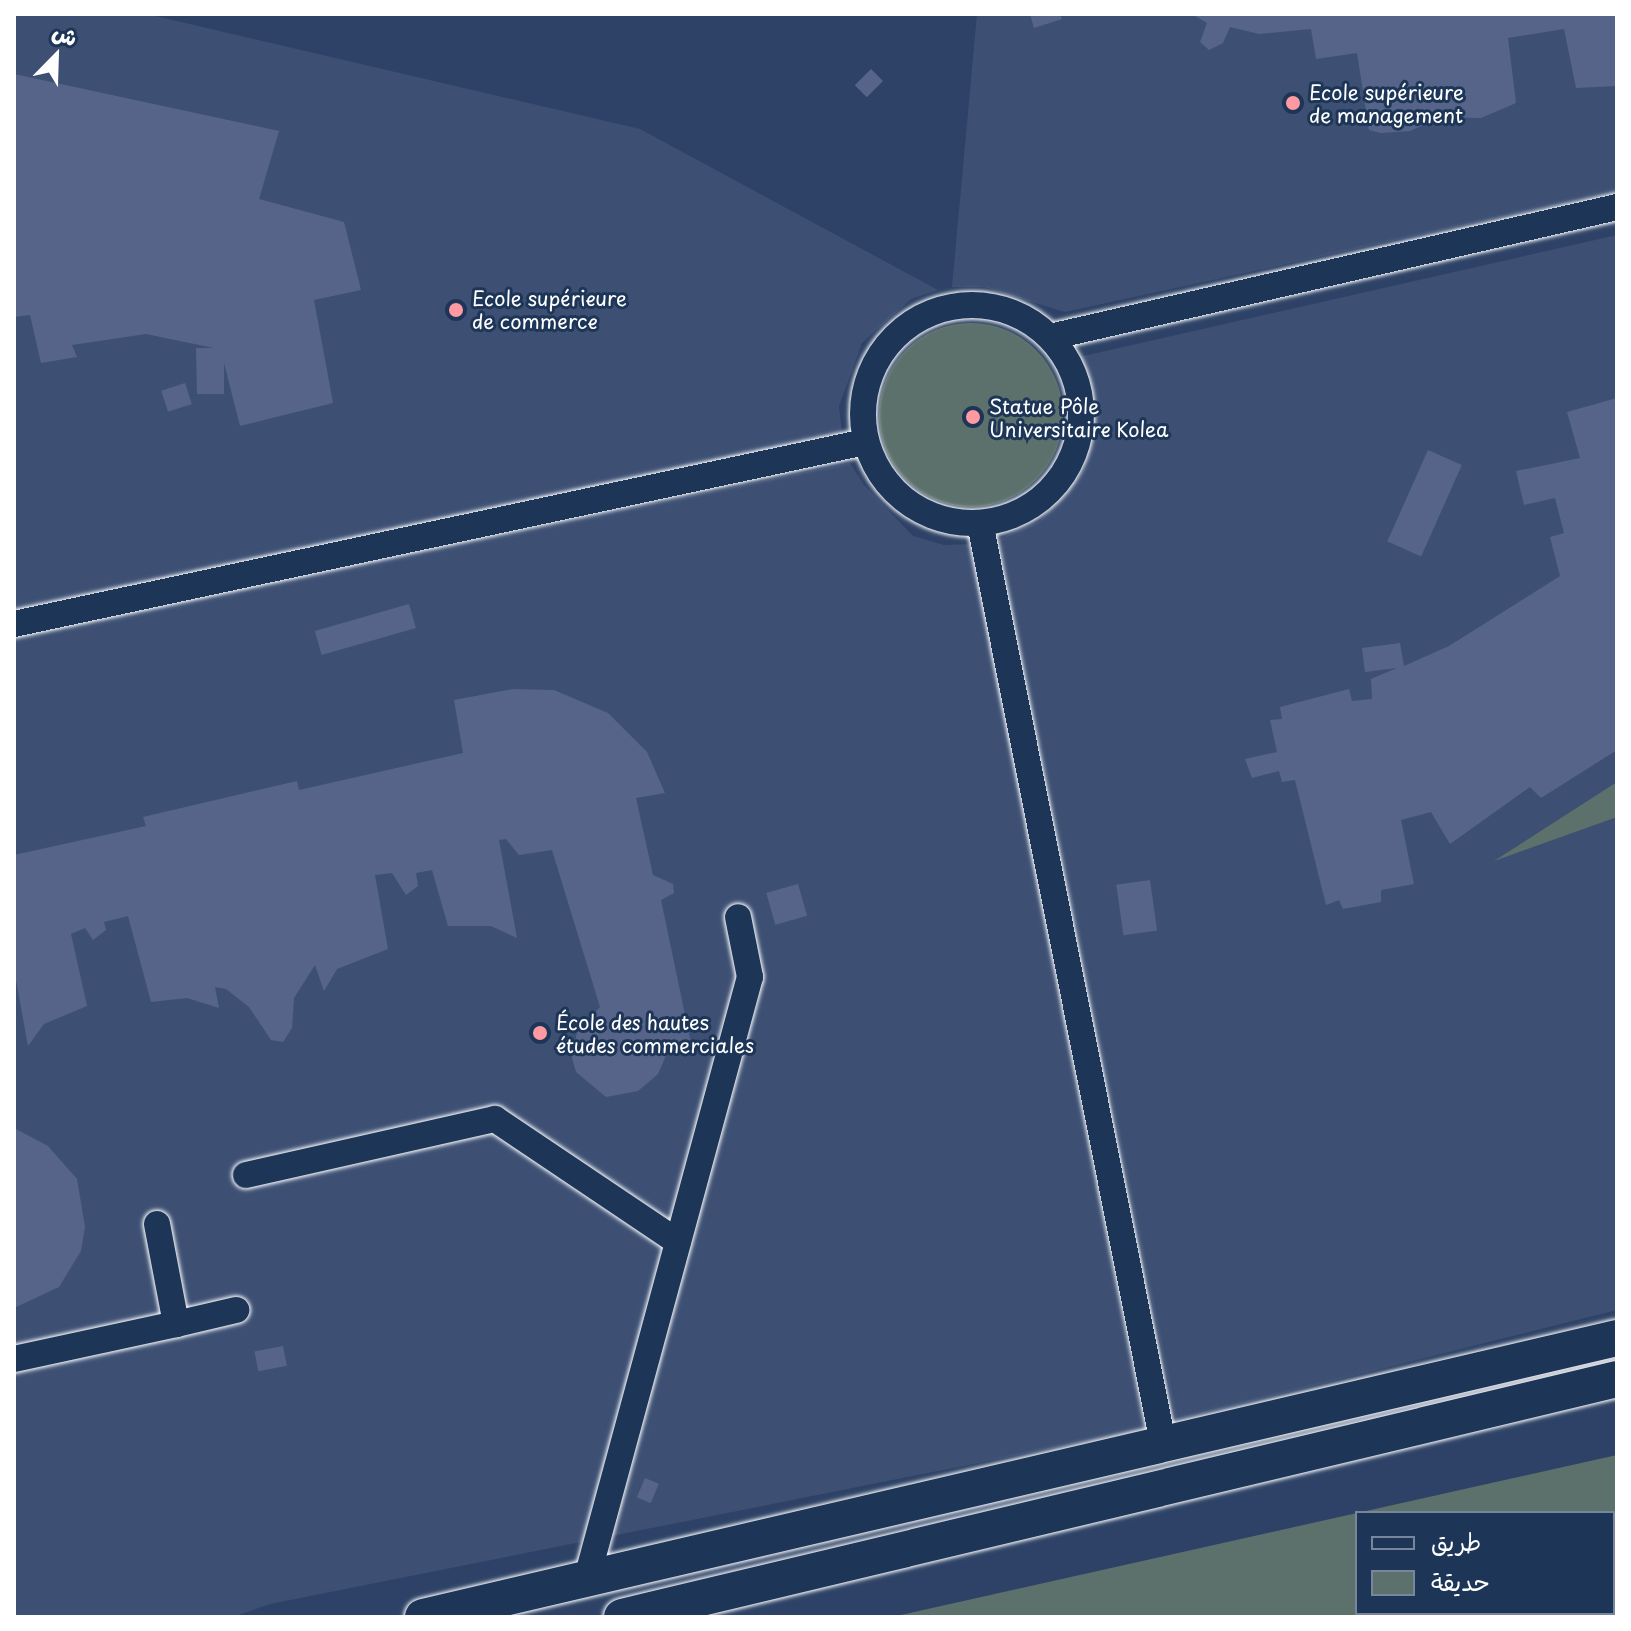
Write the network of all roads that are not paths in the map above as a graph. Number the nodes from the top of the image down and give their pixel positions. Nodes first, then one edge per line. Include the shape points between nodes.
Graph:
1 (1617, 207) edge
2 (1050, 337) junction
3 (865, 442) junction
4 (980, 523) junction
5 (14, 624) edge
6 (738, 917) dead end
7 (246, 1175) dead end
8 (157, 1224) dead end
9 (678, 1242) junction
10 (236, 1310) dead end
11 (176, 1324) junction
12 (1617, 1338) edge
13 (14, 1359) edge
14 (1617, 1379) edge
15 (1163, 1443) junction
16 (587, 1578) junction
17 (423, 1617) edge
18 (622, 1617) edge

1 - 2 street
2 - 3 street via 1024,317 994,306 962,304 922,317 881,350 867,379 861,410
2 - 4 street via 1069,362 1080,391 1082,422 1075,452 1060,480 1038,501 1011,517
3 - 4 street via 896,494 936,516
3 - 5 street
4 - 15 street
6 - 9 street via 750,977
7 - 9 street via 495,1119
8 - 11 street
9 - 16 street
10 - 11 street
11 - 13 street
12 - 15 main road
14 - 18 main road
15 - 16 main road
16 - 17 main road

